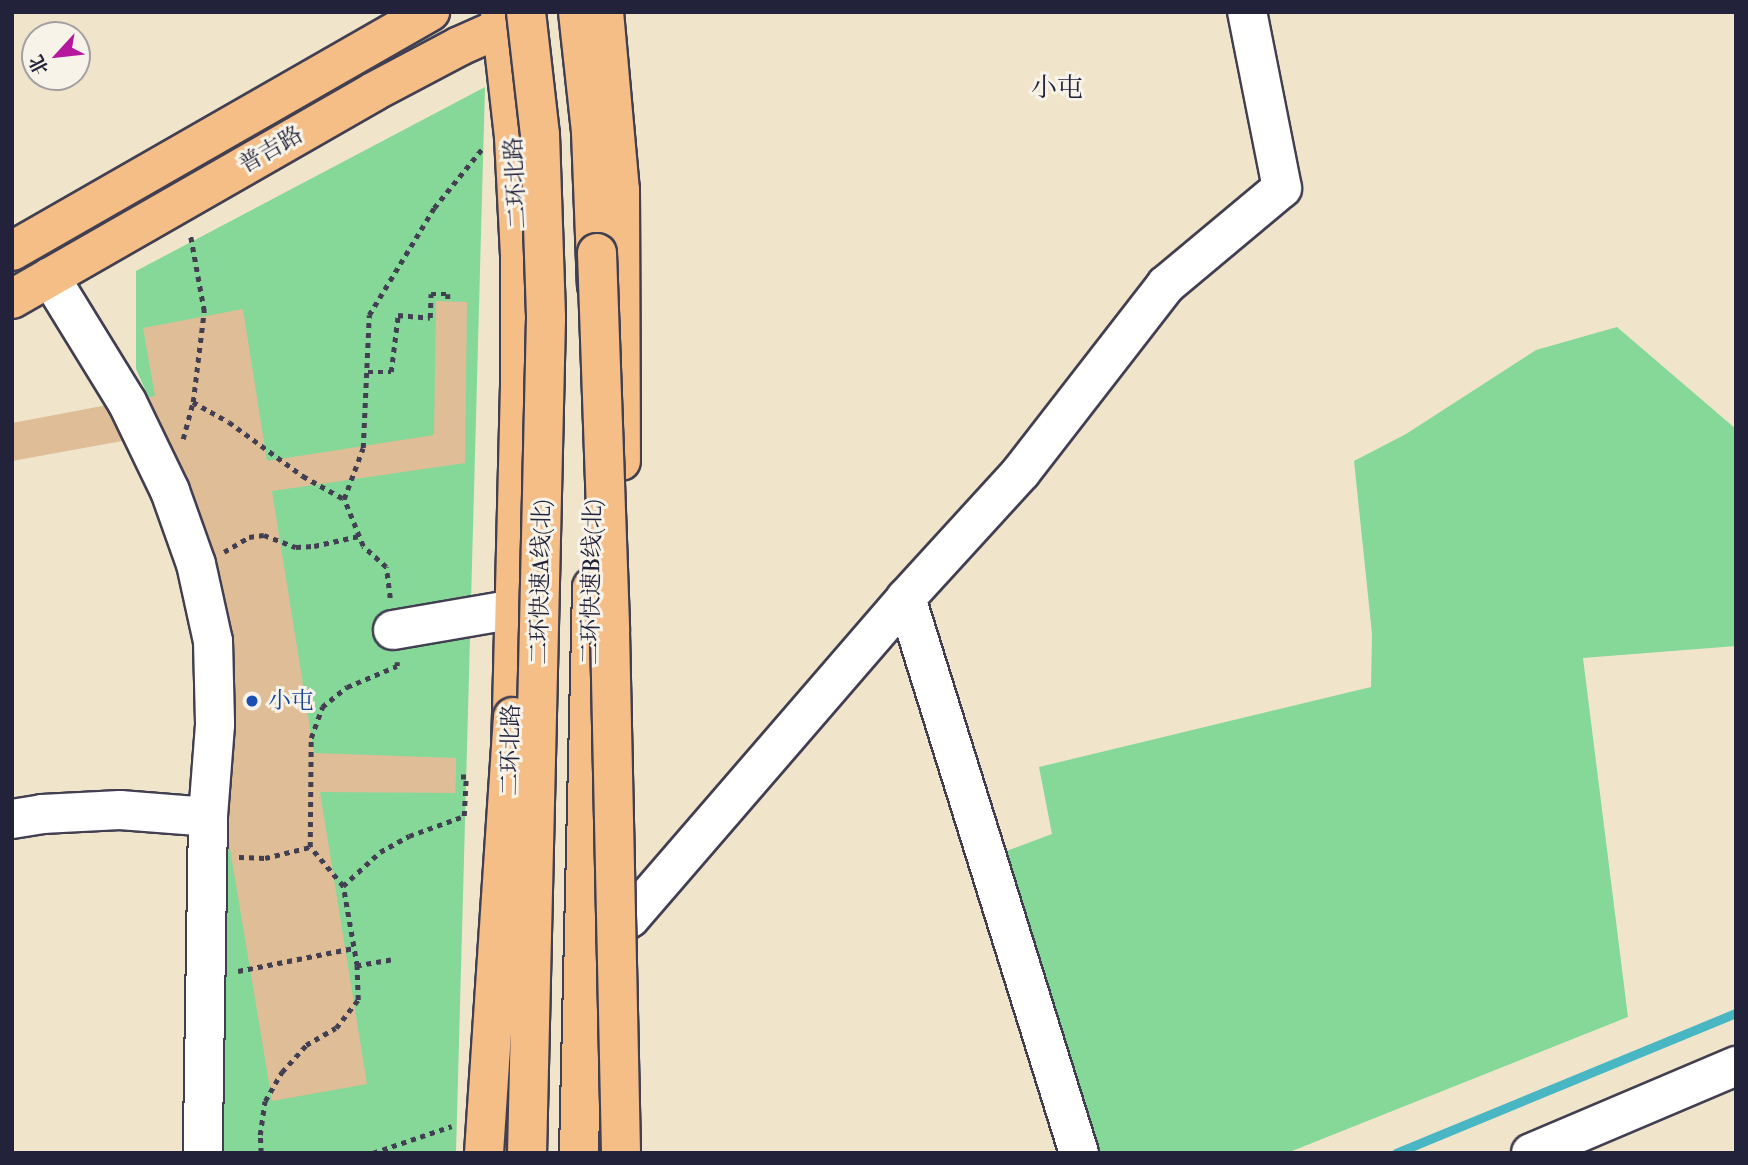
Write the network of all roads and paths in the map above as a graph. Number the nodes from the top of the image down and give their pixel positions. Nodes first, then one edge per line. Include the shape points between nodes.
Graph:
1 (430, 12) edge
2 (578, 12) edge
3 (604, 12) edge
4 (1247, 12) edge
5 (516, 16) edge
6 (486, 143) dead end
7 (184, 200) junction
8 (12, 251) edge
9 (597, 253) junction
10 (545, 254) junction
11 (50, 277) junction
12 (12, 299) edge
13 (448, 302) dead end
14 (368, 372) junction
15 (193, 402) junction
16 (183, 440) dead end
17 (344, 499) junction
18 (359, 536) junction
19 (196, 564) junction
20 (906, 598) junction
21 (515, 609) junction
22 (393, 630) junction
23 (456, 777) dead end
24 (208, 817) junction
25 (12, 819) edge
26 (310, 847) junction
27 (207, 855) junction
28 (343, 886) junction
29 (609, 933) junction
30 (354, 948) junction
31 (391, 960) dead end
32 (358, 966) junction
33 (206, 977) junction
34 (1736, 1066) edge
35 (503, 1114) junction
36 (203, 1153) edge
37 (261, 1153) edge
38 (373, 1153) edge
39 (484, 1153) edge
40 (502, 1153) edge
41 (527, 1153) edge
42 (579, 1153) edge
43 (604, 1153) edge
44 (621, 1153) edge
45 (1079, 1153) edge
46 (1531, 1153) edge

1 - 8 main road, 普吉路
2 - 9 main road, 二环快速B线(北) via 591,132
3 - 29 main road via 617,130 623,318
4 - 20 street via 1282,188 1166,285 1021,472
5 - 7 main road, 普吉路
5 - 10 main road, 二环快速A线(北), bridge via 540,135
5 - 21 main road, 二环北路 via 514,137 520,254
6 - 14 path via 434,208 369,315
7 - 11 main road, 普吉路
7 - 15 path via 204,311
9 - 42 main road, 二环快速B线(北), bridge
9 - 44 main road, bridge
10 - 39 main road, bridge
10 - 41 main road, 二环快速A线(北), bridge
11 - 12 main road, 普吉路
11 - 19 street via 127,402 170,491
13 - 14 path via 448,294 431,294 430,318 398,315 391,372
14 - 17 path via 363,448
15 - 16 path
15 - 17 path
17 - 18 path
18 - 19 path via 314,547 296,547 264,535 249,537
18 - 22 path via 363,546 386,567
19 - 24 street via 213,641 215,725
20 - 29 street via 630,918
20 - 45 street
21 - 22 street
21 - 35 main road, 二环北路
22 - 26 path via 397,666 347,687 322,707 311,738
23 - 28 path via 466,777 464,816 380,852
24 - 25 street via 121,810
24 - 27 street
26 - 27 path via 265,858
26 - 28 path
27 - 33 street
28 - 30 path
29 - 43 main road
30 - 32 path
30 - 33 path
31 - 32 path
32 - 37 path via 358,1000 336,1028 306,1045 265,1101
33 - 36 street
34 - 46 street
35 - 38 path via 470,1120
35 - 40 main road, 二环北路

